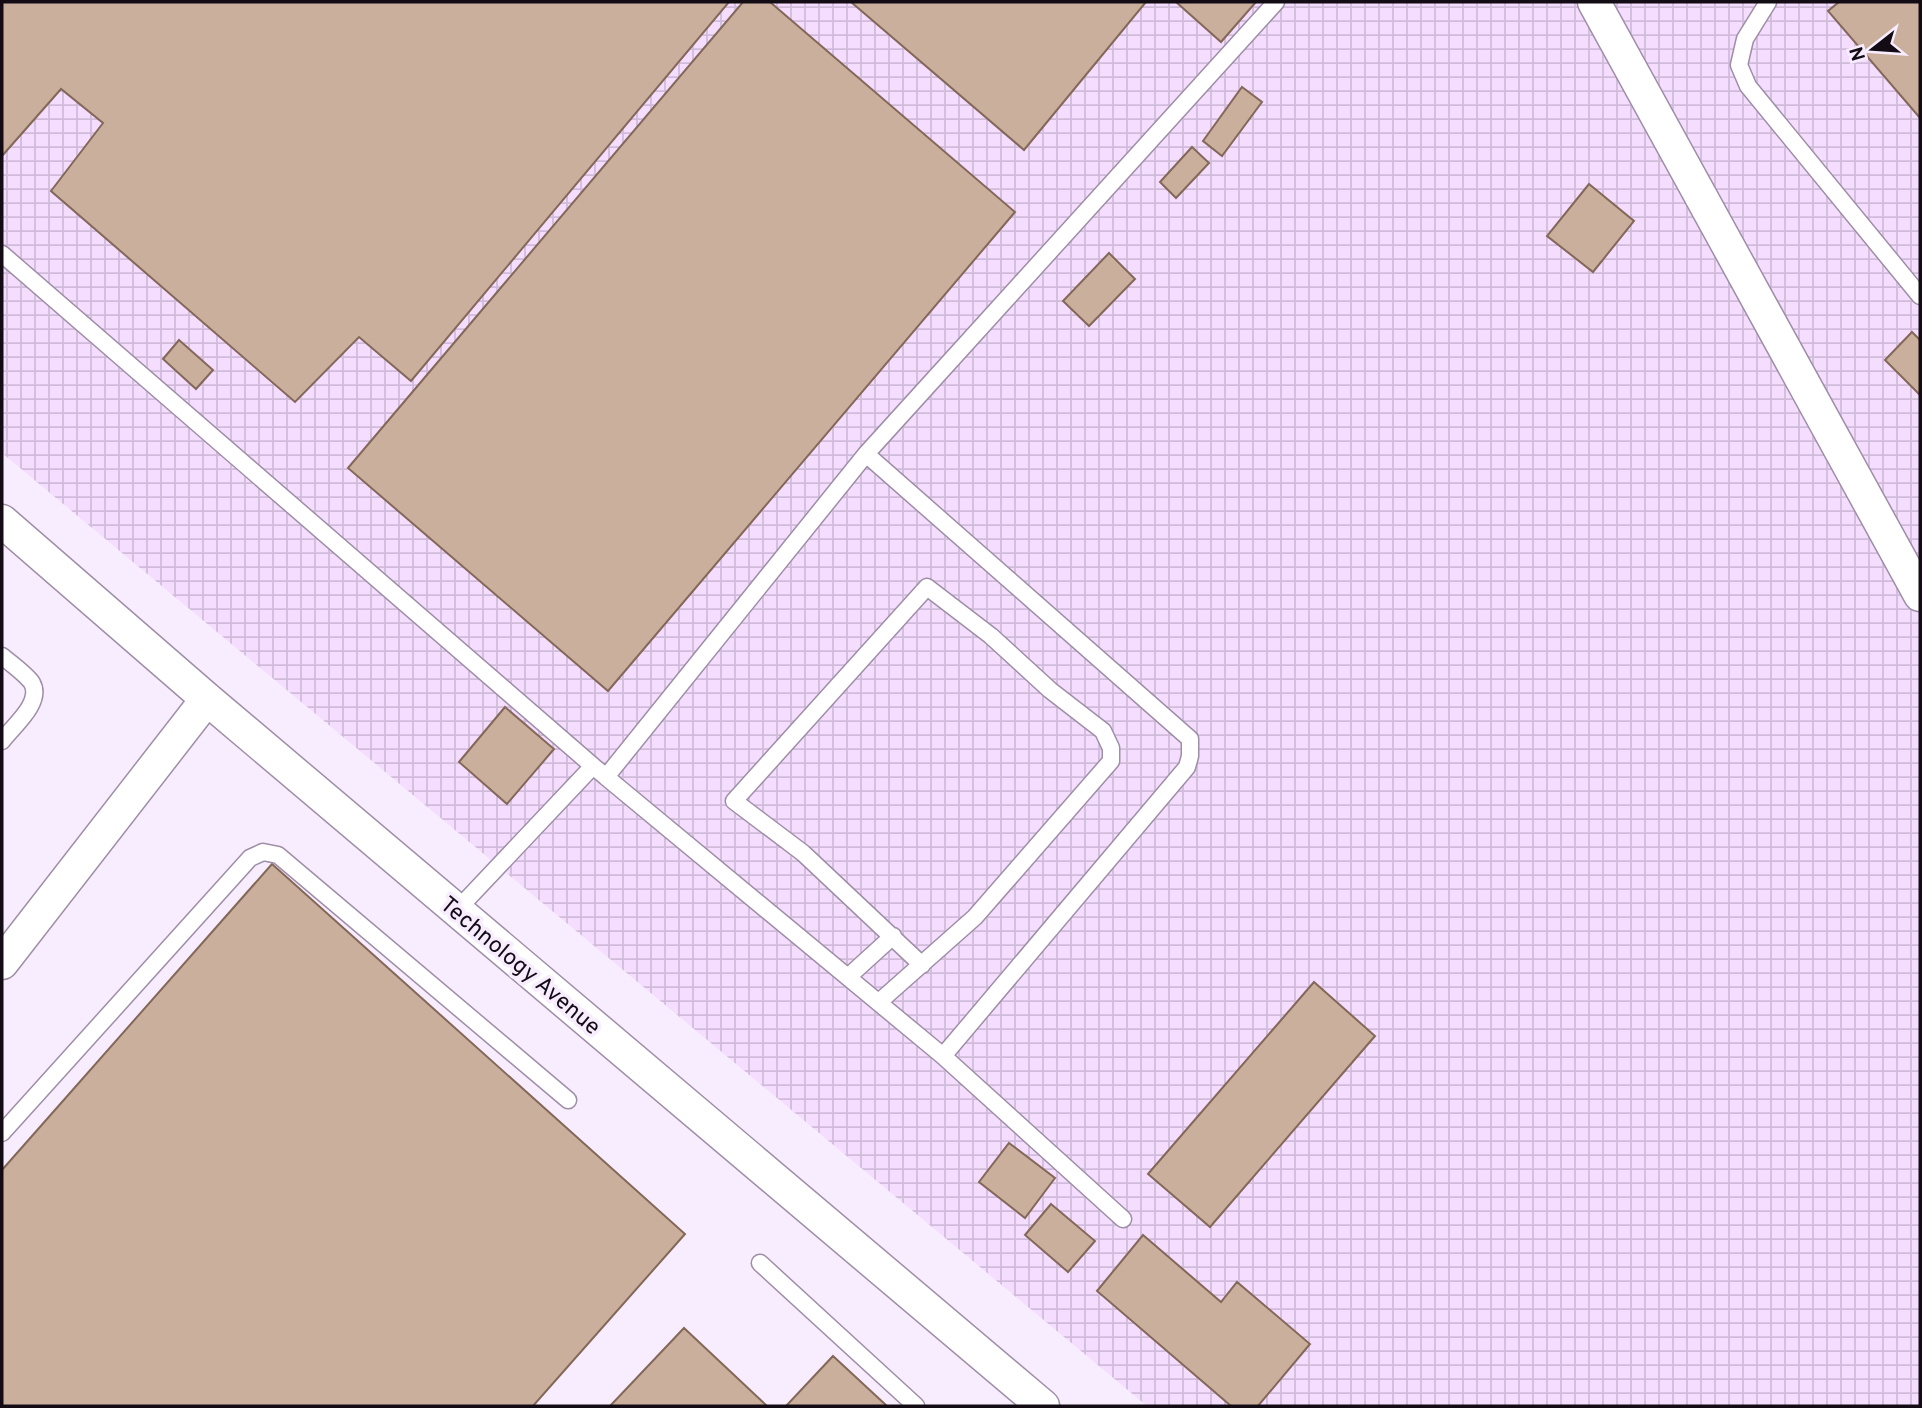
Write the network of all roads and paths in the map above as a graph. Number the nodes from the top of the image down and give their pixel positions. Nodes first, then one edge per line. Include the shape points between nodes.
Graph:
1 (1276, 2) edge
2 (1594, 2) edge
3 (1768, 2) edge
4 (2, 254) edge
5 (1920, 296) edge
6 (866, 454) junction
7 (2, 521) edge
8 (1920, 595) edge
9 (2, 656) edge
10 (207, 699) junction
11 (2, 741) edge
12 (593, 766) junction
13 (606, 777) junction
14 (457, 910) junction
15 (893, 936) junction
16 (2, 963) edge
17 (922, 965) junction
18 (849, 976) junction
19 (880, 1002) junction
20 (943, 1056) junction
21 (568, 1100) dead end
22 (2, 1133) edge
23 (1124, 1219) dead end
24 (760, 1263) dead end
25 (1026, 1401) edge
26 (916, 1406) edge

1 - 6 lane
2 - 8 street
3 - 5 lane via 1745,39 1739,65 1748,86
4 - 12 lane
6 - 13 lane
6 - 20 lane via 1190,739 1187,767
7 - 10 street, Technology Avenue
9 - 11 lane via 32,683 34,694
10 - 14 street, Technology Avenue
10 - 16 street
12 - 13 lane
12 - 14 lane
13 - 18 lane
14 - 25 street, Technology Avenue
15 - 17 lane
15 - 17 lane via 803,853 734,801 927,587 1103,732 1111,761 975,917
15 - 18 lane
17 - 19 lane
18 - 19 lane
19 - 20 lane
20 - 23 lane
21 - 22 lane via 278,855 263,852 250,858
24 - 26 lane

